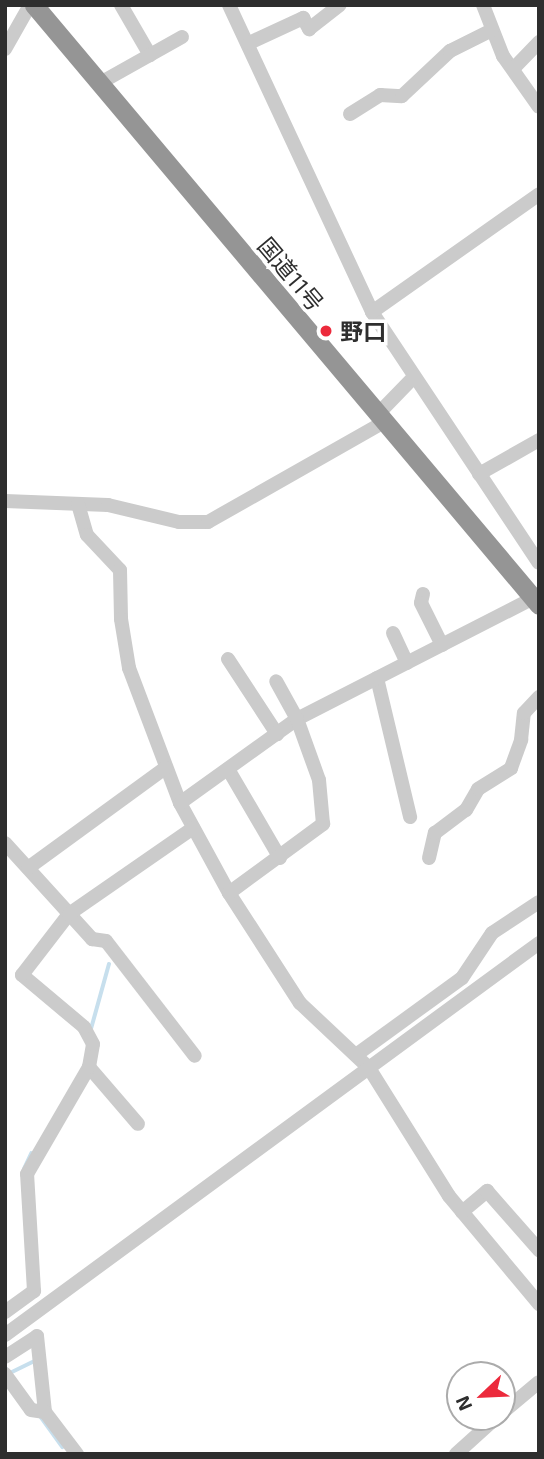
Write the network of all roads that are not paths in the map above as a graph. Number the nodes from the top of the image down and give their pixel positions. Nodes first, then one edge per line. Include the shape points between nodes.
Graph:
1 (32, 5) edge
2 (121, 5) edge
3 (229, 5) edge
4 (340, 5) edge
5 (483, 5) edge
6 (492, 30) junction
7 (183, 37) dead end
8 (539, 42) edge
9 (249, 43) junction
10 (5, 49) edge
11 (150, 55) junction
12 (514, 68) junction
13 (100, 83) junction
14 (539, 107) edge
15 (350, 114) dead end
16 (539, 194) edge
17 (372, 312) junction
18 (414, 377) junction
19 (381, 418) junction
20 (539, 440) edge
21 (479, 474) junction
22 (5, 501) edge
23 (78, 504) junction
24 (539, 563) edge
25 (423, 594) dead end
26 (536, 602) edge
27 (393, 633) dead end
28 (442, 645) junction
29 (228, 659) dead end
30 (407, 663) junction
31 (377, 678) junction
32 (276, 681) dead end
33 (539, 696) edge
34 (298, 719) junction
35 (277, 734) junction
36 (165, 768) junction
37 (228, 769) junction
38 (180, 803) junction
39 (410, 817) dead end
40 (193, 828) junction
41 (5, 843) edge
42 (280, 858) junction
43 (429, 858) dead end
44 (28, 868) junction
45 (229, 894) junction
46 (539, 902) edge
47 (69, 914) junction
48 (539, 943) edge
49 (356, 1055) junction
50 (195, 1056) dead end
51 (89, 1067) junction
52 (369, 1068) junction
53 (138, 1123) dead end
54 (462, 1212) junction
55 (539, 1250) edge
56 (539, 1304) edge
57 (5, 1312) edge
58 (6, 1334) edge
59 (11, 1353) edge
60 (5, 1374) edge
61 (539, 1382) edge
62 (516, 1401) edge
63 (45, 1412) junction
64 (482, 1431) edge
65 (77, 1454) edge
66 (456, 1454) edge

1 - 10 street
1 - 13 highway, 国道11号
2 - 11 street
3 - 9 street
4 - 9 street via 309,29 303,18
5 - 6 street
6 - 12 street
6 - 15 street via 450,51 402,96 380,95
7 - 11 street
8 - 12 street
9 - 17 street
11 - 13 street
12 - 14 street
13 - 19 highway, 国道11号
16 - 17 street
17 - 18 street
18 - 19 street
18 - 21 street
19 - 23 street via 208,522 179,522 108,505
19 - 26 highway, 国道11号
20 - 21 street
21 - 24 street
22 - 23 street
23 - 36 street via 87,535 120,570 124,651
25 - 28 street via 421,603
26 - 28 street
27 - 30 street
28 - 30 street
29 - 35 street
30 - 31 street
31 - 34 street
31 - 39 street
32 - 34 street
33 - 43 street via 524,713 521,740 510,768 478,789 466,810 435,833
34 - 35 street
34 - 42 street via 319,780 323,824
35 - 37 street
36 - 38 street
36 - 44 street
37 - 38 street
37 - 42 street
38 - 40 street
40 - 45 street
40 - 47 street
41 - 44 street
42 - 45 street
44 - 47 street
45 - 49 street via 300,1003
46 - 49 street via 492,933 462,978
47 - 50 street via 92,939 106,941
47 - 51 street via 22,975 93,1038
48 - 52 street
49 - 52 street
51 - 53 street
51 - 57 street via 30,1166 27,1184 34,1291
52 - 54 street
52 - 58 street
54 - 55 street via 487,1191
54 - 56 street
58 - 59 street
59 - 63 street via 37,1336
60 - 63 street via 31,1410
61 - 62 street
63 - 65 street
64 - 66 street

